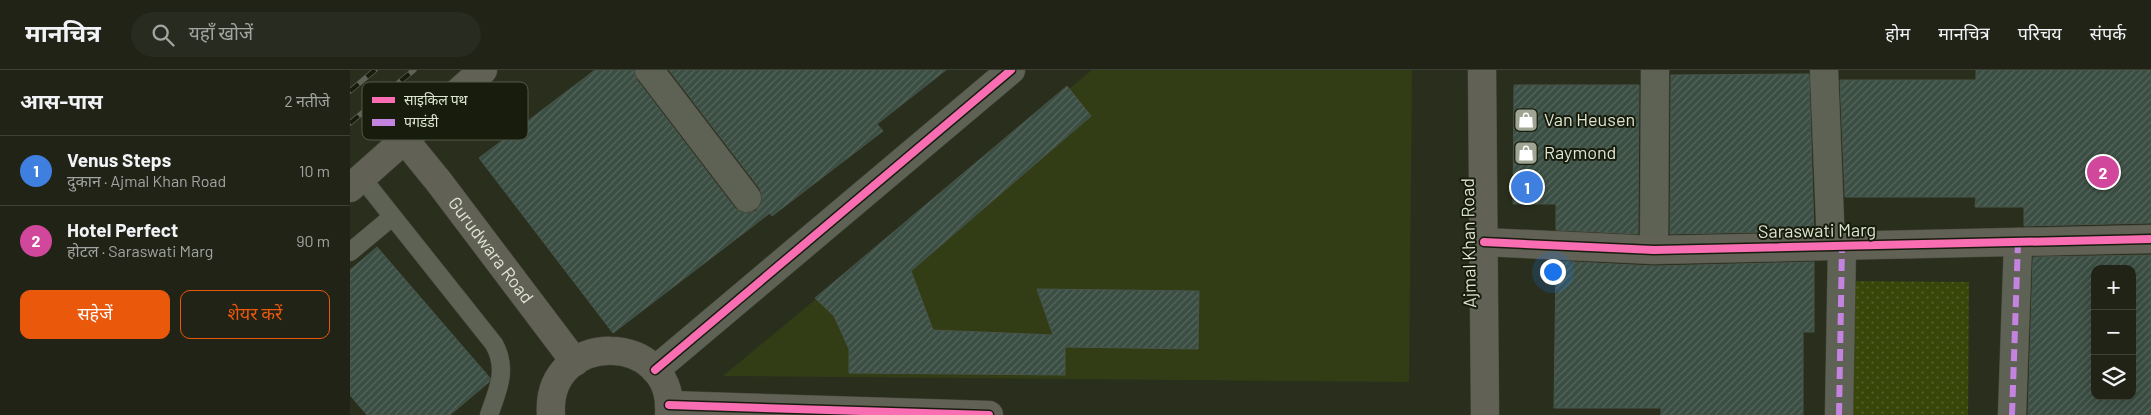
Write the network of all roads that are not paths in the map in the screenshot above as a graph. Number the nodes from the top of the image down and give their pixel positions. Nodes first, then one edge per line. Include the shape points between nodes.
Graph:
1 (483, 70) edge
2 (649, 70) edge
3 (1011, 70) edge
4 (1482, 70) edge
5 (1656, 70) edge
6 (1824, 70) edge
7 (469, 82) edge
8 (403, 140) edge
9 (405, 140) edge
10 (356, 183) edge
11 (747, 198) dead end
12 (392, 217) junction
13 (2151, 239) edge
14 (1484, 242) junction
15 (2018, 242) junction
16 (1836, 246) junction
17 (1654, 250) junction
18 (350, 252) edge
19 (575, 362) junction
20 (655, 370) junction
21 (669, 410) edge
22 (489, 415) edge
23 (551, 415) edge
24 (990, 415) edge
25 (1485, 415) edge
26 (1839, 415) edge
27 (2012, 415) edge

1 - 7 street
2 - 11 street
3 - 20 street
4 - 14 street, Ajmal Khan Road
5 - 17 street
6 - 16 street
8 - 10 street
9 - 19 street, Gurudwara Road
10 - 12 lane
12 - 18 lane
12 - 22 lane via 500,355 502,379
13 - 15 street, Saraswati Marg
14 - 17 street, Saraswati Marg
14 - 25 street, Ajmal Khan Road
15 - 16 street, Saraswati Marg
15 - 27 street
16 - 17 street, Saraswati Marg
16 - 26 street
19 - 20 street via 602,350 622,350
19 - 23 street via 556,385
20 - 21 street via 665,386
21 - 24 street

